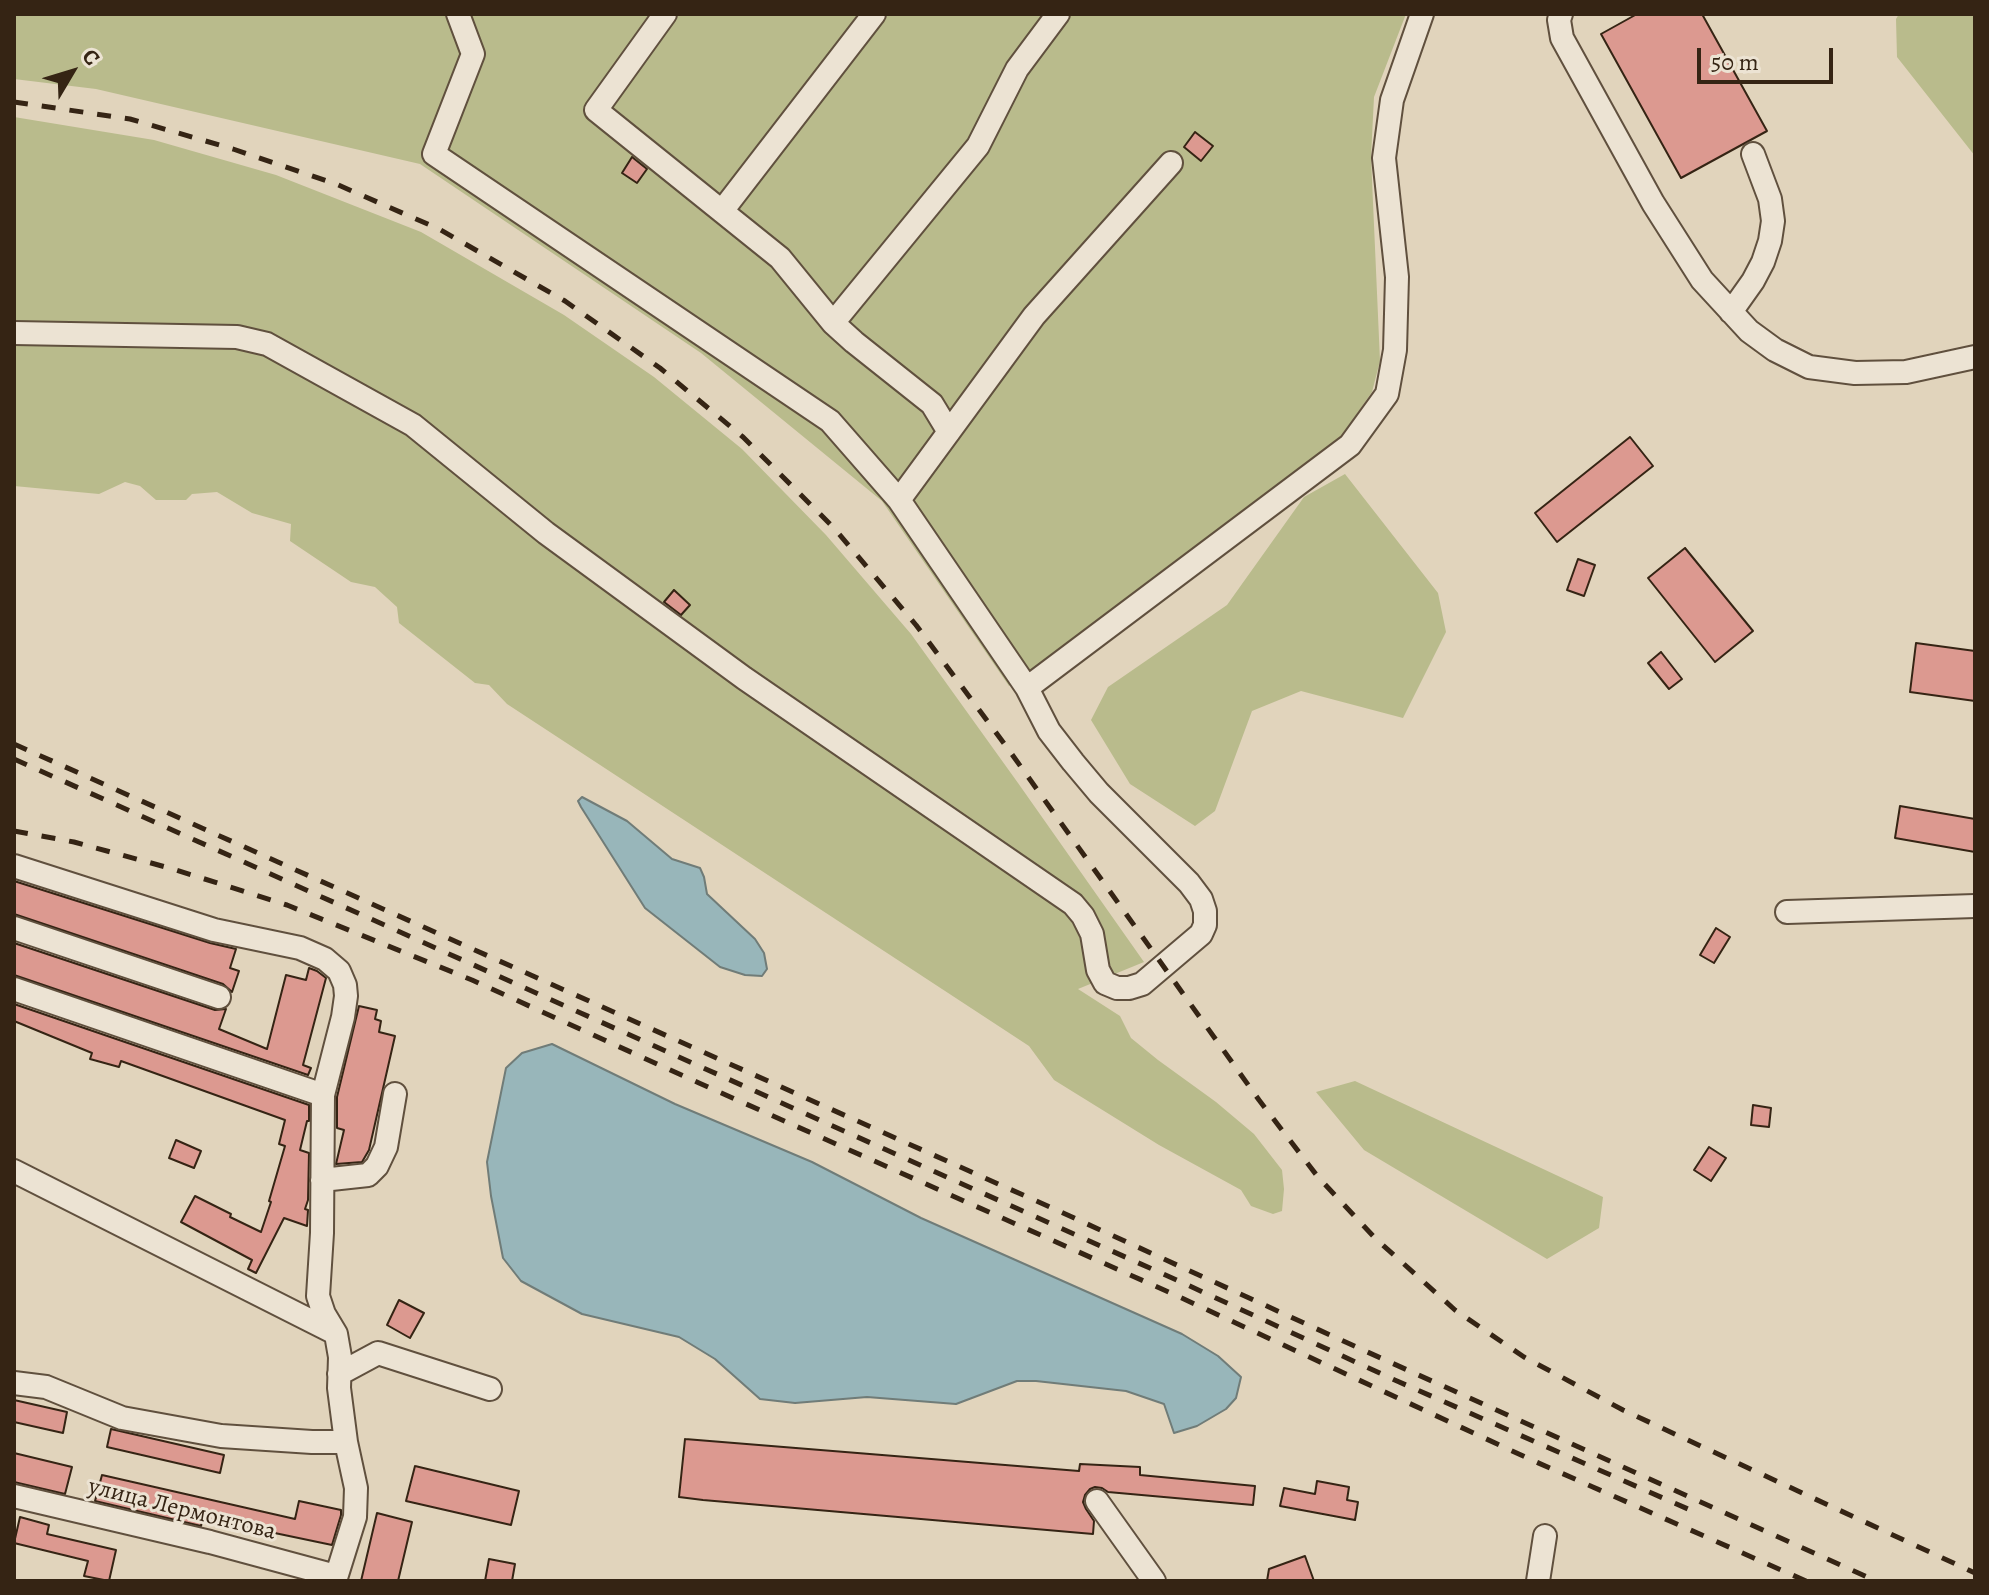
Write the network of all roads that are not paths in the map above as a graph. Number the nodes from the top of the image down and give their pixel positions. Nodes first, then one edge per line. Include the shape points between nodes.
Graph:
1 (458, 14) edge
2 (665, 14) edge
3 (874, 14) edge
4 (1058, 14) edge
5 (1422, 14) edge
6 (1561, 14) edge
7 (1753, 154) dead end
8 (1171, 163) dead end
9 (722, 211) junction
10 (1731, 312) junction
11 (833, 323) junction
12 (14, 333) edge
13 (1975, 357) edge
14 (949, 432) junction
15 (899, 500) junction
16 (1027, 688) junction
17 (14, 866) edge
18 (1975, 906) edge
19 (1787, 912) dead end
20 (14, 928) edge
21 (14, 989) edge
22 (219, 997) dead end
23 (395, 1094) dead end
24 (323, 1095) junction
25 (14, 1171) edge
26 (322, 1180) junction
27 (336, 1334) junction
28 (339, 1374) junction
29 (14, 1383) edge
30 (490, 1389) dead end
31 (346, 1442) junction
32 (14, 1496) edge
33 (1097, 1501) dead end
34 (1545, 1536) dead end
35 (335, 1578) edge
36 (1154, 1581) edge
37 (1538, 1581) edge

1 - 15 street via 473,54 434,154 830,421
2 - 9 street via 596,110
3 - 9 street
4 - 11 street via 1017,69 978,146
5 - 16 street via 1392,100 1384,158 1397,277 1395,350 1387,394 1350,445
6 - 10 street via 1562,38 1653,203 1702,280
7 - 10 street via 1773,221 1763,262
8 - 14 street via 1034,316
9 - 11 street via 780,258
10 - 13 street via 1775,350 1809,367 1906,372
11 - 14 street via 932,404
12 - 16 street via 252,340 413,425 546,533 744,678 1073,904 1092,934 1105,983 1117,988 1142,984 1201,934 1201,899 1073,762 1049,731
14 - 15 street
15 - 16 street
17 - 24 street via 214,930 300,948 325,959 339,971 346,996
18 - 19 street
20 - 22 street
21 - 24 street
23 - 26 street via 386,1147 377,1166 368,1175
24 - 26 street
25 - 27 street
26 - 27 street via 318,1296
27 - 28 street
28 - 30 street via 378,1353
28 - 31 street
29 - 31 street via 46,1387 122,1418 221,1436
31 - 35 street via 356,1488 355,1517
32 - 35 street, улица Лермонтова
33 - 36 street
34 - 37 street

